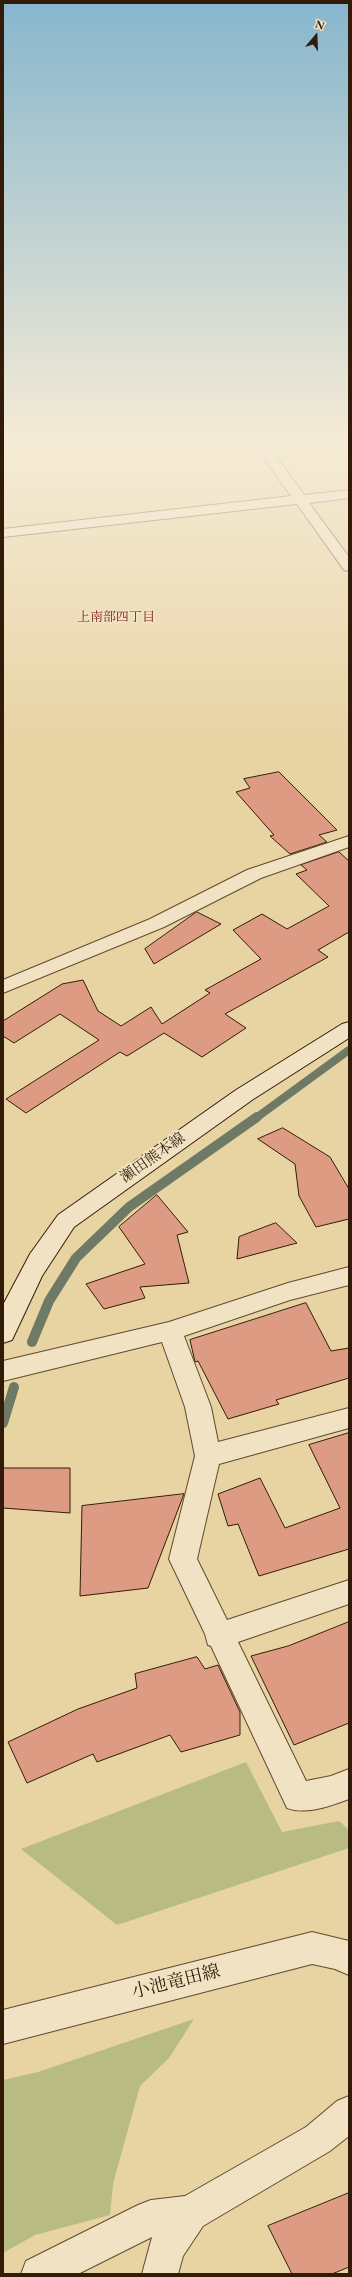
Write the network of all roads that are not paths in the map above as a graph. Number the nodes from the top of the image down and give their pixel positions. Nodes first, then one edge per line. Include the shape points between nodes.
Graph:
1 (332, 543) edge
2 (349, 567) edge
3 (349, 841) edge
4 (3, 987) edge
5 (349, 1029) edge
6 (349, 1276) edge
7 (170, 1331) junction
8 (3, 1332) edge
9 (3, 1371) edge
10 (349, 1418) edge
11 (208, 1456) junction
12 (349, 1592) edge
13 (218, 1636) junction
14 (349, 1784) edge
15 (349, 1959) edge
16 (3, 2027) edge
17 (349, 2113) edge
18 (190, 2213) junction
19 (40, 2274) edge
20 (160, 2274) edge

1 - 2 street
3 - 4 street via 254,874 157,923
5 - 8 street, 瀬田熊本線 via 244,1095 66,1221 46,1246 22,1289
6 - 7 street via 288,1292
7 - 9 street
7 - 11 street via 198,1407
10 - 11 street
11 - 13 street via 183,1559
12 - 13 street
13 - 14 street via 298,1797 331,1791
15 - 16 street, 小池竜田線 via 341,1954 312,1948
17 - 18 street via 318,2138
18 - 19 street via 151,2218
18 - 20 street via 166,2248

